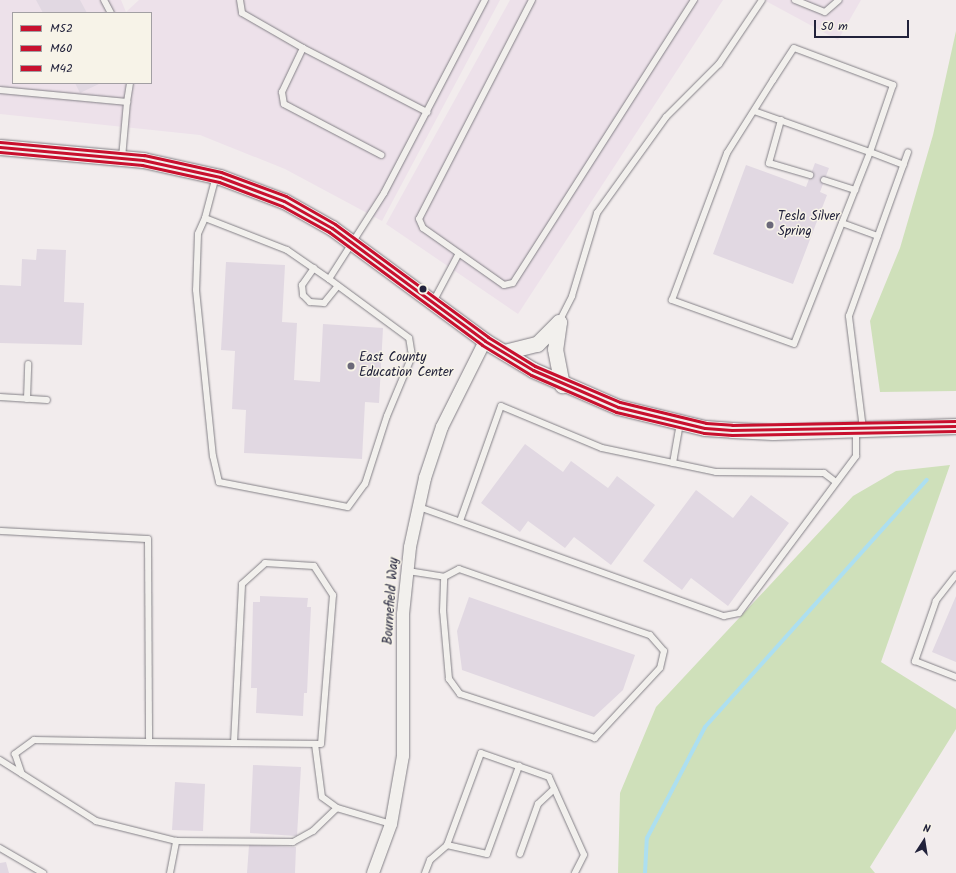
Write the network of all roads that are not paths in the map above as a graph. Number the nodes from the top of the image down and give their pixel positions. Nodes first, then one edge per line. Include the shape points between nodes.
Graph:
1 (104, 0) edge
2 (240, 0) edge
3 (485, 0) edge
4 (532, 0) edge
5 (694, 0) edge
6 (762, 0) edge
7 (795, 0) edge
8 (839, 0) edge
9 (110, 12) edge
10 (303, 48) junction
11 (130, 84) edge
12 (0, 90) edge
13 (127, 102) junction
14 (754, 111) junction
15 (427, 112) junction
16 (781, 120) junction
17 (0, 147) edge
18 (870, 152) junction
19 (908, 152) dead end
20 (381, 155) dead end
21 (122, 158) junction
22 (904, 165) junction
23 (810, 175) dead end
24 (216, 176) junction
25 (824, 180) dead end
26 (855, 190) junction
27 (205, 218) junction
28 (842, 223) junction
29 (878, 236) junction
30 (354, 244) junction
31 (459, 253) junction
32 (314, 268) junction
33 (329, 279) junction
34 (338, 286) junction
35 (433, 302) junction
36 (559, 322) junction
37 (485, 341) junction
38 (504, 352) junction
39 (28, 364) dead end
40 (562, 385) junction
41 (0, 397) edge
42 (27, 399) junction
43 (47, 400) dead end
44 (680, 423) junction
45 (956, 426) edge
46 (859, 429) junction
47 (673, 463) junction
48 (836, 482) junction
49 (419, 507) junction
50 (460, 521) junction
51 (0, 531) edge
52 (408, 571) junction
53 (956, 575) edge
54 (444, 577) junction
55 (956, 677) edge
56 (149, 742) junction
57 (234, 743) junction
58 (315, 744) junction
59 (0, 760) edge
60 (519, 766) junction
61 (22, 774) junction
62 (554, 790) junction
63 (336, 808) junction
64 (392, 824) junction
65 (176, 840) junction
66 (447, 845) junction
67 (0, 848) edge
68 (520, 854) dead end
69 (43, 873) edge
70 (170, 873) edge
71 (373, 873) edge
72 (425, 873) edge
73 (575, 873) edge

1 - 9 lane
2 - 10 lane via 242,13
3 - 15 lane
4 - 31 lane via 419,219 424,228
5 - 31 lane via 513,283 504,284
6 - 36 lane via 720,64 666,117 597,213 574,290
7 - 8 lane via 825,12
10 - 15 lane
10 - 20 lane via 282,92 284,104
11 - 13 lane
12 - 13 lane
13 - 21 lane
14 - 16 lane
14 - 18 lane via 794,48 893,85
14 - 28 lane via 727,153 672,300 794,344
15 - 30 lane
16 - 18 lane
16 - 23 lane via 769,163
17 - 21 street
18 - 22 lane
18 - 26 lane
19 - 22 lane
21 - 24 street
22 - 29 lane
24 - 27 lane
24 - 30 street via 284,201
25 - 26 lane
26 - 28 lane
27 - 32 lane via 287,250
27 - 34 lane via 198,234 196,290 213,456 219,482 348,508 365,484 387,416 412,356 409,338
28 - 29 lane
29 - 46 lane via 849,316
30 - 33 lane
30 - 35 street
31 - 35 lane
32 - 33 lane
32 - 34 lane via 302,285 303,295 310,302 324,303
33 - 34 lane
35 - 37 street
36 - 38 street via 537,344
36 - 40 street via 555,350
37 - 38 street
37 - 49 street, Bournefield Way via 442,428
38 - 40 street
39 - 42 lane
40 - 44 street via 618,407
41 - 42 lane
42 - 43 lane
44 - 46 street via 773,432
44 - 47 lane
45 - 46 street
46 - 48 lane via 856,456
47 - 48 lane via 716,472 824,473
47 - 50 lane via 602,448 501,406
48 - 50 lane via 739,613 724,616
49 - 50 lane
49 - 52 street, Bournefield Way
51 - 56 lane via 148,539
52 - 54 lane
52 - 64 street, Bournefield Way via 403,614 403,756
53 - 55 lane via 936,601 915,661
54 - 54 lane via 459,568 650,635 664,651 660,668 595,738 460,694 449,679 443,611
56 - 57 lane
56 - 61 lane via 34,740 15,754
57 - 58 lane
57 - 58 lane via 242,584 265,563 314,566 333,595 321,744
58 - 63 lane via 322,797
59 - 61 lane
60 - 62 lane via 549,777
60 - 66 lane via 487,854
60 - 66 lane via 481,753
61 - 65 lane via 96,820
62 - 68 lane via 538,804
62 - 73 lane via 584,855
63 - 64 lane
63 - 65 lane via 313,831 292,842
64 - 71 street, Bournefield Way
65 - 70 lane
66 - 72 lane via 430,860
67 - 69 lane

